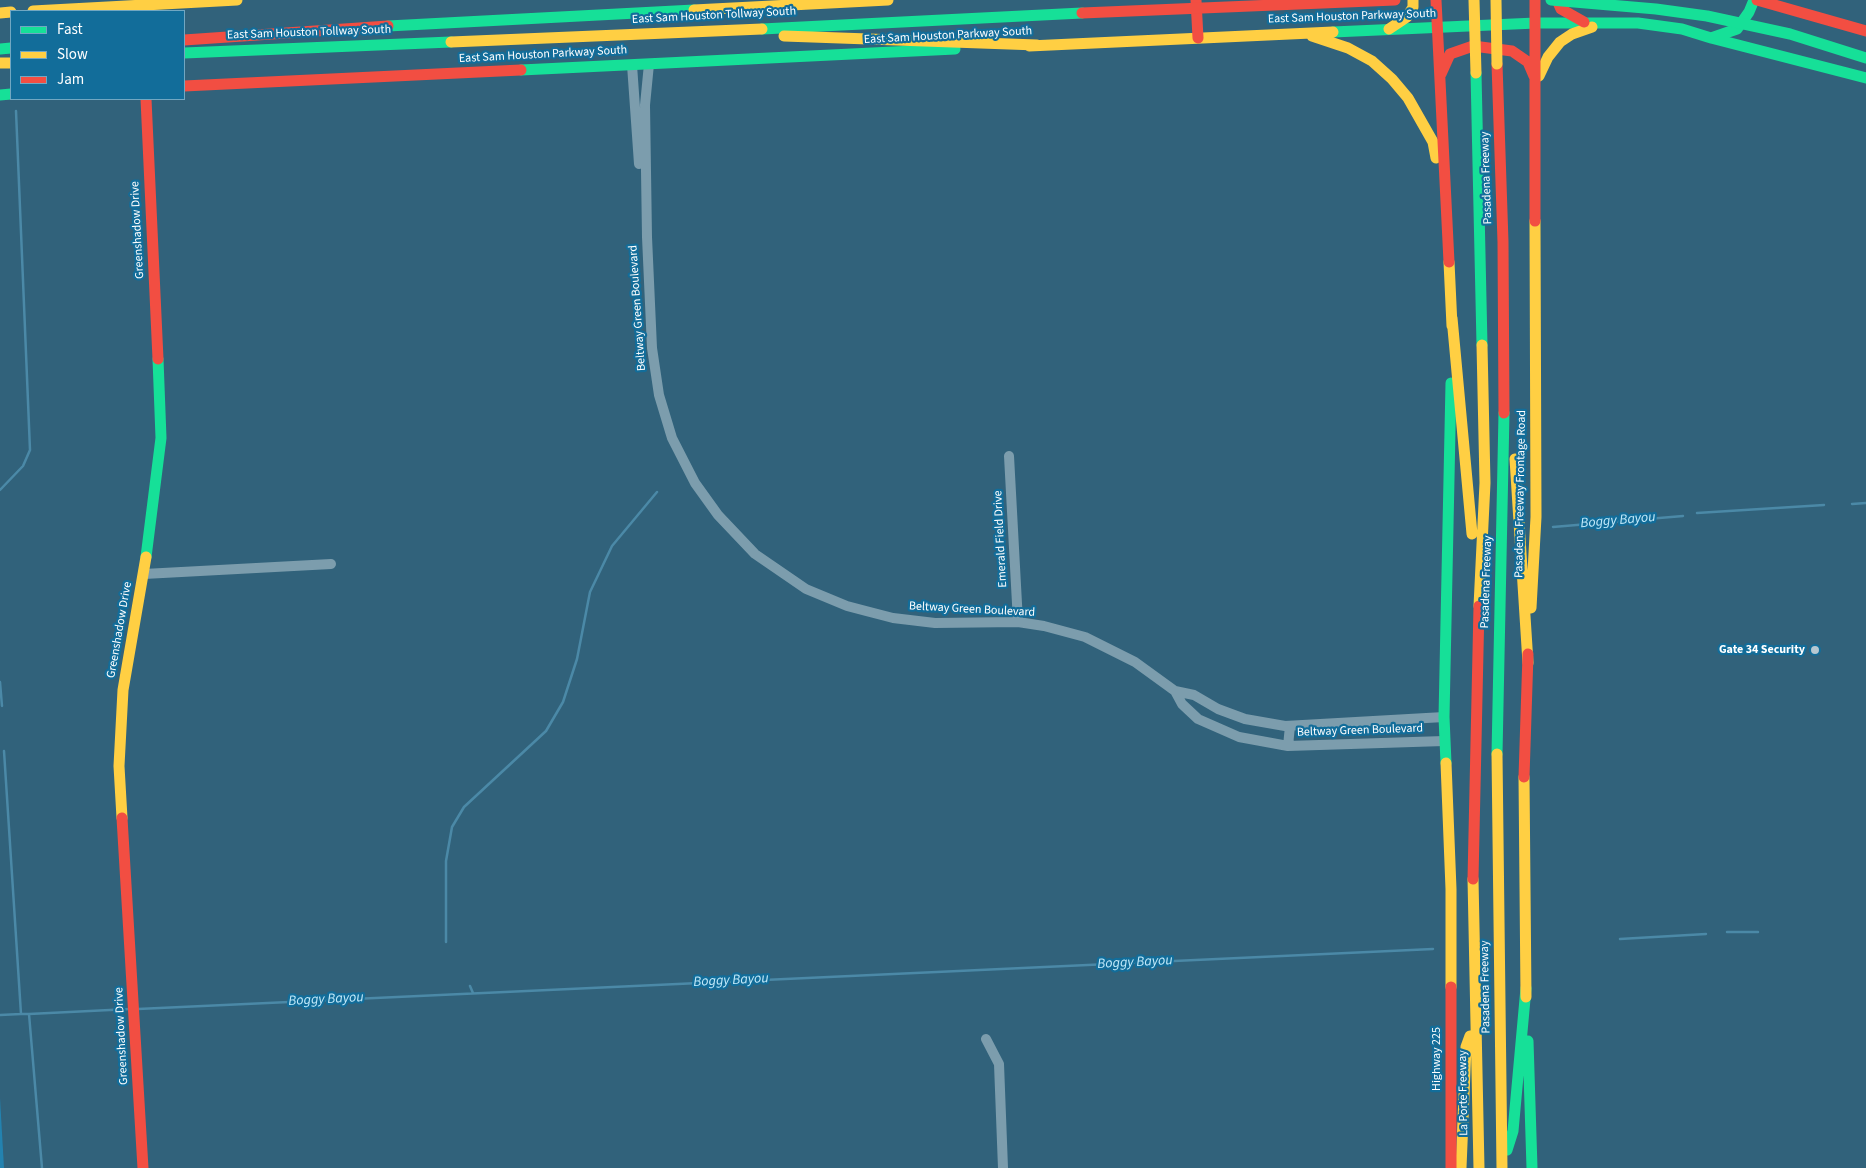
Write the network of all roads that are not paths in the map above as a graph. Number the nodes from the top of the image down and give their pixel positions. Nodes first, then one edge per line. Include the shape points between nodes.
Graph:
1 (238, 0) edge
2 (657, 0) edge
3 (888, 0) edge
4 (1196, 0) edge
5 (1395, 0) edge
6 (1413, 0) edge
7 (1436, 0) edge
8 (1474, 0) edge
9 (1496, 0) edge
10 (1535, 0) edge
11 (1551, 0) edge
12 (1557, 0) edge
13 (1755, 0) edge
14 (146, 6) edge
15 (186, 7) edge
16 (77, 10) edge
17 (623, 12) junction
18 (1536, 23) junction
19 (1586, 23) junction
20 (1602, 23) junction
21 (1437, 28) junction
22 (1388, 29) junction
23 (1866, 31) edge
24 (678, 33) junction
25 (1304, 33) junction
26 (1198, 38) junction
27 (1711, 38) junction
28 (185, 40) edge
29 (1037, 45) junction
30 (185, 53) edge
31 (1866, 58) edge
32 (649, 64) junction
33 (632, 65) junction
34 (1866, 78) edge
35 (1536, 81) junction
36 (1438, 83) junction
37 (186, 85) edge
38 (146, 100) edge
39 (1444, 191) junction
40 (647, 237) junction
41 (1503, 242) junction
42 (1452, 318) junction
43 (1009, 456) dead end
44 (331, 564) dead end
45 (144, 574) junction
46 (1478, 621) junction
47 (1018, 622) junction
48 (1528, 663) junction
49 (1175, 691) junction
50 (1444, 717) junction
51 (1290, 726) junction
52 (1444, 741) junction
53 (1288, 746) junction
54 (1526, 988) junction
55 (1476, 1017) junction
56 (986, 1039) dead end
57 (1502, 1166) edge
58 (143, 1167) edge
59 (1003, 1168) edge
60 (1451, 1168) edge
61 (1460, 1168) edge
62 (1479, 1168) edge
63 (1532, 1168) edge

1 - 15 main road
2 - 17 main road
3 - 17 main road, East Sam Houston Tollway South
4 - 26 main road
5 - 24 main road, East Sam Houston Tollway South, bridge
6 - 22 main road via 1407,17
7 - 21 main road
8 - 46 main road, Pasadena Freeway, bridge via 1485,483
9 - 41 main road, Pasadena Freeway, bridge
10 - 18 main road, Pasadena Freeway Frontage Road
11 - 31 main road, bridge via 1656,8 1707,16 1790,34
12 - 19 main road via 1561,9
13 - 23 main road
13 - 27 main road via 1737,29
14 - 15 main road
14 - 16 main road
17 - 28 main road, East Sam Houston Tollway South
18 - 19 main road, East Sam Houston Parkway South
18 - 21 main road, East Sam Houston Parkway South
18 - 35 main road, Pasadena Freeway Frontage Road
19 - 20 main road, East Sam Houston Parkway South
20 - 27 main road, East Sam Houston Parkway South via 1638,23
20 - 35 main road via 1560,42
21 - 22 main road, East Sam Houston Parkway South
21 - 36 main road
22 - 25 main road, East Sam Houston Parkway South
24 - 29 main road
24 - 30 main road, East Sam Houston Tollway South
25 - 26 main road, East Sam Houston Parkway South
25 - 39 main road via 1348,48 1372,61 1392,79 1408,98 1433,142
26 - 29 main road, East Sam Houston Parkway South
27 - 34 main road, East Sam Houston Parkway South
29 - 32 main road, East Sam Houston Parkway South
32 - 33 main road, East Sam Houston Parkway South
32 - 40 street, Beltway Green Boulevard via 645,105
33 - 37 main road, East Sam Houston Parkway South
33 - 40 street, Beltway Green Boulevard
35 - 36 main road via 1528,62 1520,54 1473,46 1450,54
35 - 48 main road, Pasadena Freeway Frontage Road via 1536,517
36 - 39 main road
38 - 45 main road, Greenshadow Drive via 162,438
39 - 42 main road
40 - 47 street, Beltway Green Boulevard via 653,365 662,408 685,467 729,528 780,573 820,596 847,606 893,618 925,622
41 - 48 main road
41 - 57 main road, Pasadena Freeway via 1504,468 1497,730
42 - 46 main road via 1472,514 1472,582
42 - 50 main road
43 - 47 street, Emerald Field Drive
44 - 45 street
45 - 58 main road, Greenshadow Drive via 123,690 119,766
46 - 55 main road, Pasadena Freeway via 1473,863
47 - 49 street, Beltway Green Boulevard via 1062,630 1103,645 1135,662
48 - 54 main road, Pasadena Freeway Frontage Road via 1524,760
49 - 51 street, Beltway Green Boulevard via 1194,695 1245,719
49 - 53 street, Beltway Green Boulevard via 1189,712 1210,726 1239,737
50 - 51 street, Beltway Green Boulevard
50 - 52 main road
51 - 53 street
52 - 53 street, Beltway Green Boulevard
52 - 60 main road, Highway 225 via 1451,889
54 - 57 main road via 1514,1131
54 - 63 main road
55 - 61 main road via 1466,1046
55 - 62 main road, La Porte Freeway
56 - 59 street via 999,1064

